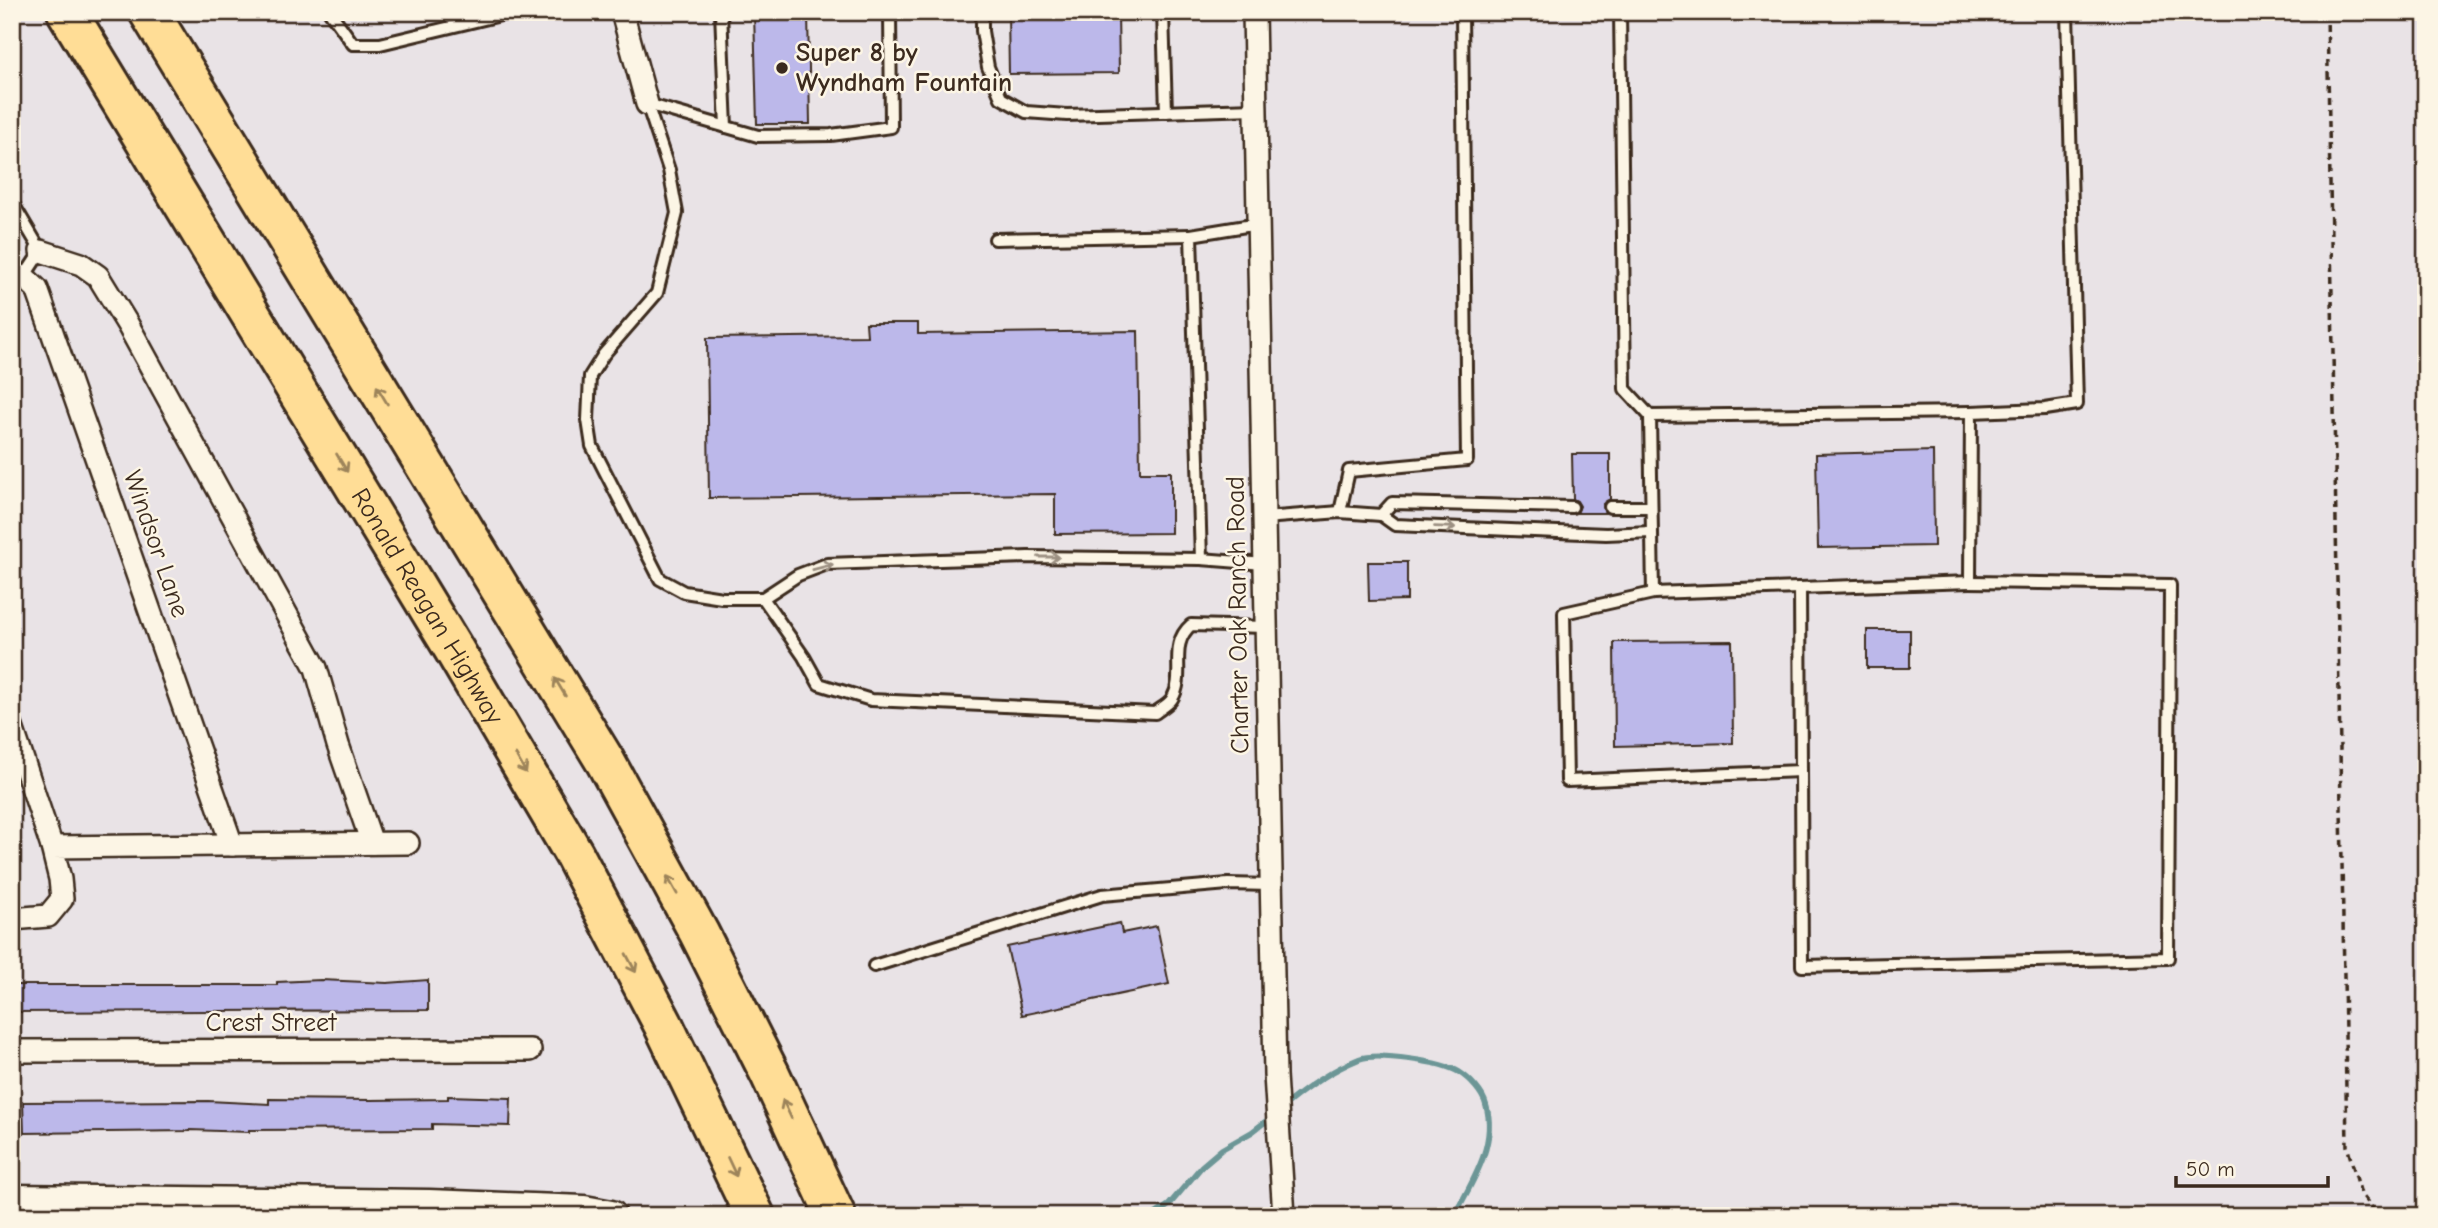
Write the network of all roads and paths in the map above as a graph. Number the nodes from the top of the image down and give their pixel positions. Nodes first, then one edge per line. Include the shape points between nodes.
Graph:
1 (45, 12) edge
2 (67, 12) edge
3 (149, 12) edge
4 (180, 12) edge
5 (330, 12) edge
6 (513, 12) edge
7 (622, 12) edge
8 (721, 12) edge
9 (890, 12) edge
10 (982, 12) edge
11 (1164, 12) edge
12 (1254, 12) edge
13 (1462, 12) edge
14 (1620, 12) edge
15 (2067, 12) edge
16 (2327, 12) edge
17 (494, 15) edge
18 (647, 104) junction
19 (1255, 109) junction
20 (1166, 112) junction
21 (726, 127) junction
22 (12, 202) edge
23 (276, 219) junction
24 (1258, 224) junction
25 (1191, 234) junction
26 (995, 239) dead end
27 (40, 251) junction
28 (18, 275) edge
29 (306, 405) junction
30 (1971, 412) junction
31 (1650, 416) junction
32 (1572, 507) dead end
33 (1651, 507) junction
34 (1610, 508) dead end
35 (1340, 512) junction
36 (1381, 515) junction
37 (1264, 518) junction
38 (1651, 532) junction
39 (1200, 559) junction
40 (1265, 564) junction
41 (1970, 582) junction
42 (1800, 588) junction
43 (1653, 593) junction
44 (763, 598) junction
45 (1266, 627) junction
46 (12, 727) edge
47 (1801, 771) junction
48 (408, 842) dead end
49 (372, 843) junction
50 (232, 845) junction
51 (52, 847) junction
52 (1272, 885) junction
53 (12, 919) edge
54 (874, 966) dead end
55 (530, 1050) dead end
56 (12, 1051) edge
57 (12, 1200) edge
58 (75, 1208) edge
59 (611, 1216) edge
60 (755, 1216) edge
61 (836, 1216) edge
62 (1284, 1216) edge
63 (2379, 1216) edge

1 - 29 highway
2 - 29 highway, Ronald Reagan Highway
3 - 23 highway
4 - 23 highway via 232,115
5 - 17 lane via 353,44 380,44
6 - 17 lane
7 - 18 street
8 - 21 lane
9 - 21 lane via 891,127 831,135 758,136
10 - 20 lane via 988,67 1001,98 1009,103 1026,112 1067,116
11 - 20 lane
12 - 19 street, Charter Oak Ranch Road
13 - 35 lane via 1467,460 1349,471
14 - 31 lane via 1625,389
15 - 30 lane via 2077,404 2045,410
16 - 63 path via 2347,1146 2361,1195
18 - 21 lane
18 - 44 lane via 669,170 677,214 657,293 590,376 587,420 592,446 660,579 684,592
19 - 20 lane
19 - 24 street, Charter Oak Ranch Road
22 - 27 lane
61 -> 23 highway via 717,968 605,761
24 - 25 lane
24 - 37 street, Charter Oak Ranch Road
25 - 26 lane
25 - 39 lane
27 - 28 lane
27 - 49 street via 81,264 99,276 192,439 316,668
28 - 50 street, Windsor Lane via 37,289
29 -> 60 highway, Ronald Reagan Highway via 574,854 663,1024
30 - 31 lane
30 - 41 lane
31 - 33 lane
32 - 36 lane via 1392,503
33 - 34 lane
33 - 38 lane
35 - 36 lane
35 - 37 lane
36 -> 38 lane via 1395,526
37 - 40 street, Charter Oak Ranch Road
38 - 43 lane
39 - 40 lane
44 -> 39 lane via 798,575 827,564 1028,557
40 - 45 street, Charter Oak Ranch Road
41 - 42 lane
41 - 47 lane via 2170,586 2168,958 1801,966
42 - 43 lane
42 - 47 lane
43 - 47 lane via 1564,613 1567,782
44 - 45 lane via 819,684 871,700 1154,713 1172,700 1181,634 1191,625
45 - 52 street, Charter Oak Ranch Road
46 - 51 street
48 - 49 street
49 - 50 street
50 - 51 street
51 - 53 street via 62,900 48,916
52 - 54 lane via 1228,884 1102,895
52 - 62 street, Charter Oak Ranch Road via 1275,1075
55 - 56 street, Crest Street
57 - 58 street
58 - 59 street via 429,1205

